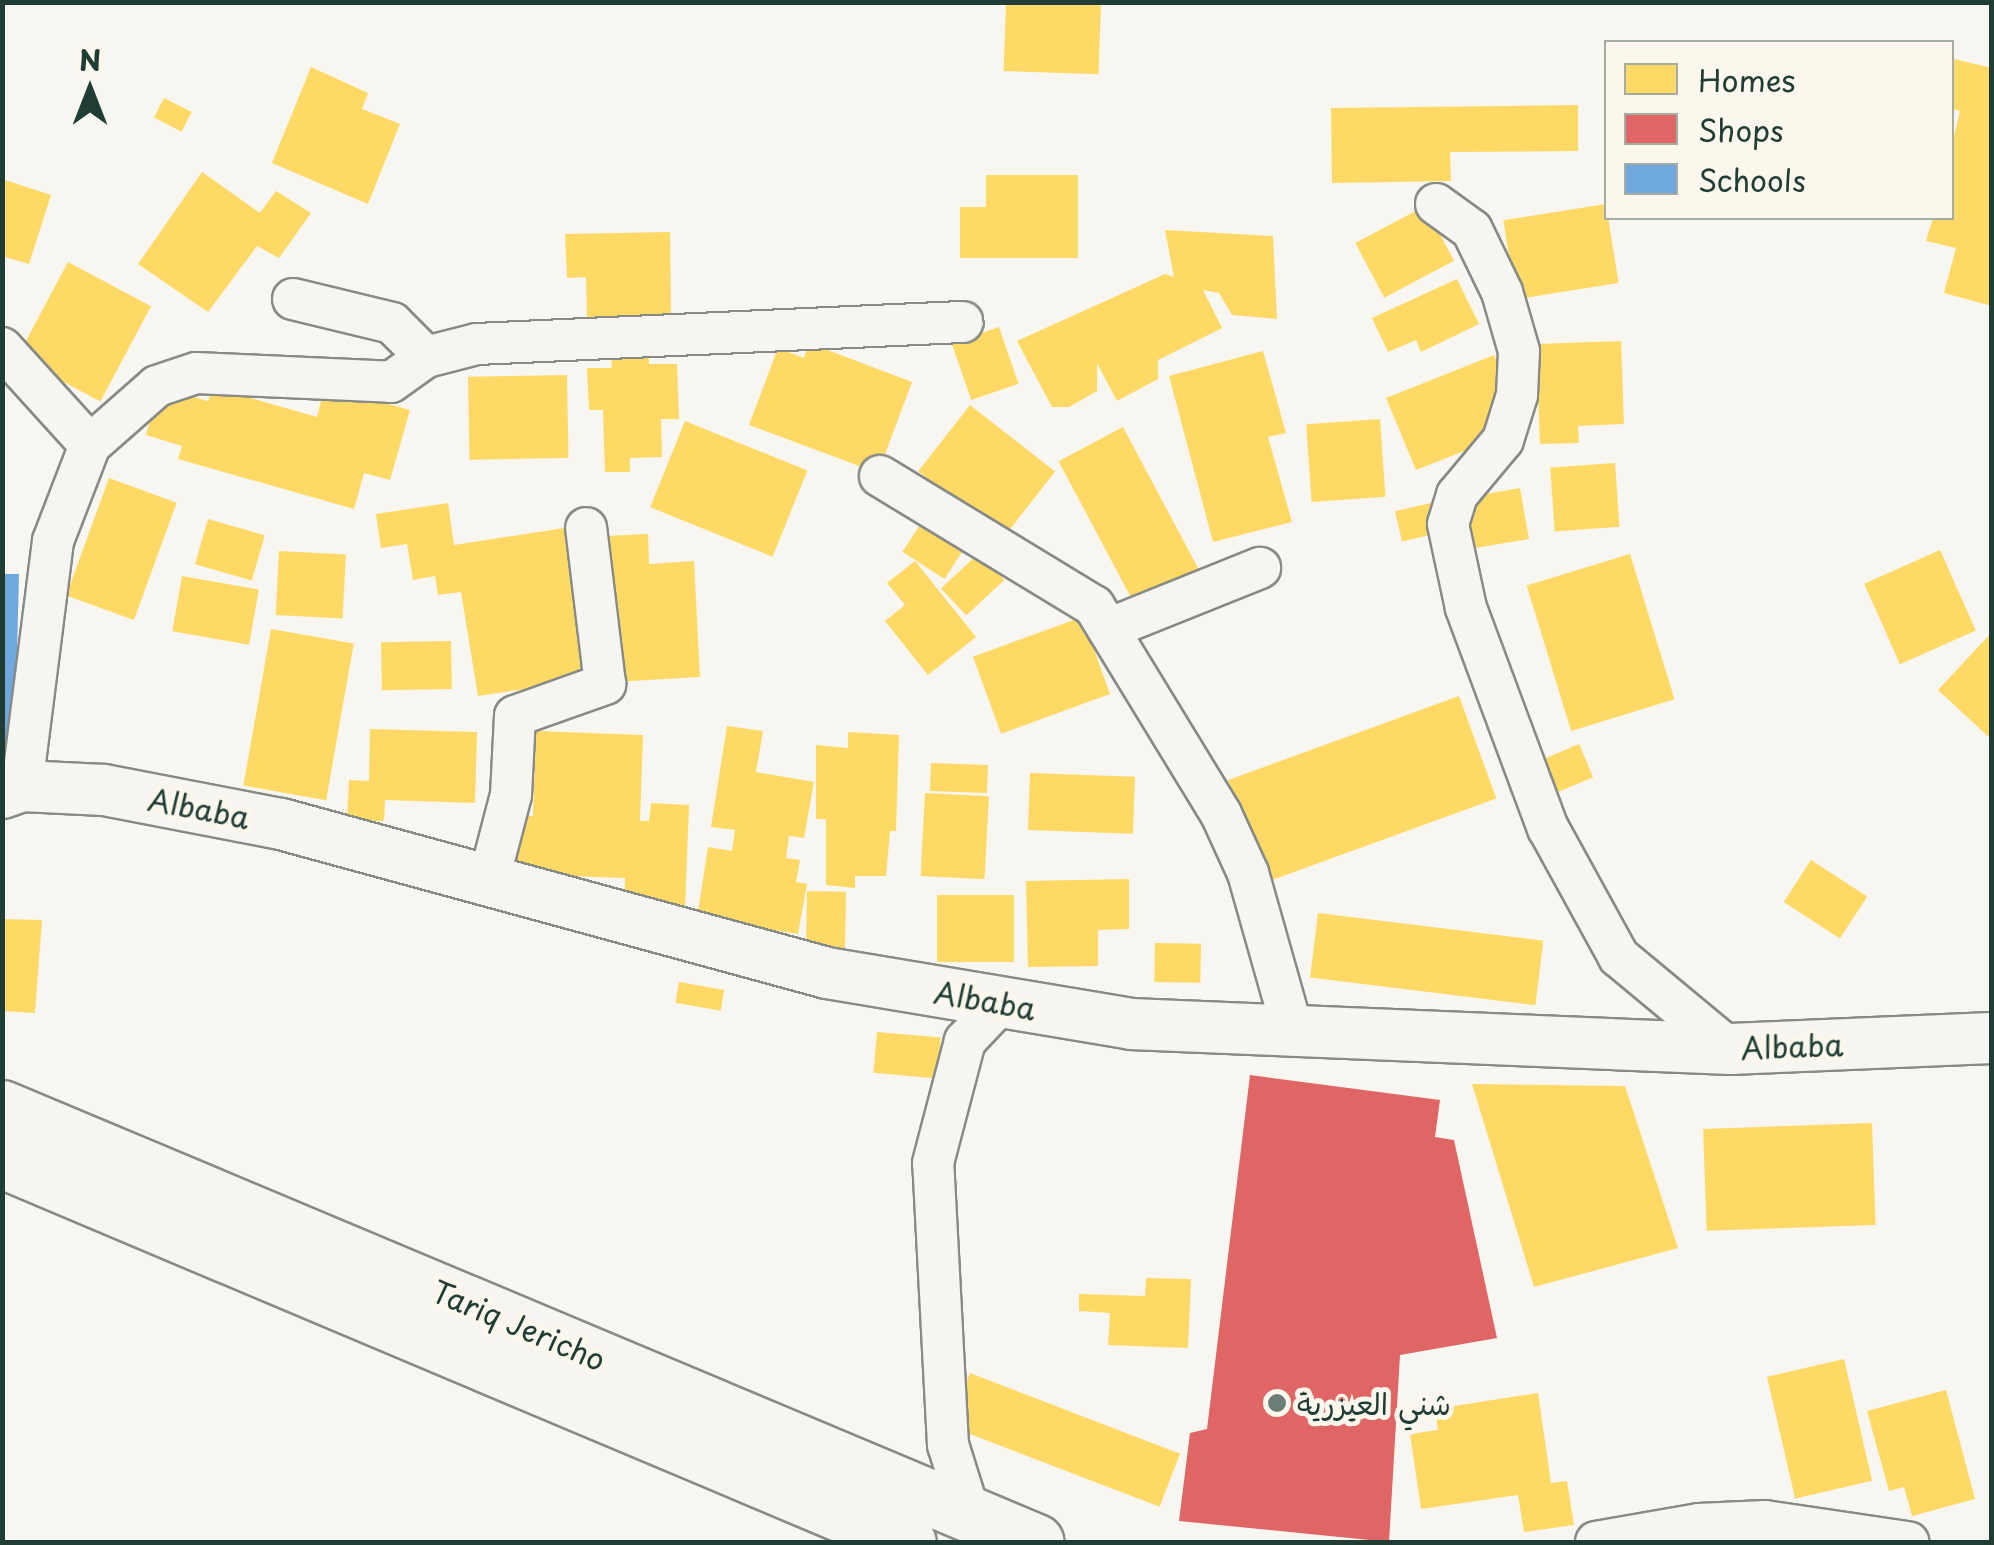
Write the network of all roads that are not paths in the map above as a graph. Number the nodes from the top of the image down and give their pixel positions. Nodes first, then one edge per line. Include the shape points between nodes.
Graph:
1 (1436, 204) dead end
2 (293, 298) dead end
3 (963, 322) dead end
4 (2, 348) edge
5 (426, 356) junction
6 (90, 445) junction
7 (880, 476) dead end
8 (586, 528) dead end
9 (1260, 568) dead end
10 (1108, 629) junction
11 (12, 789) edge
12 (488, 883) junction
13 (1000, 1003) junction
14 (1294, 1036) junction
15 (1992, 1038) edge
16 (1730, 1049) junction
17 (2, 1108) edge
18 (2, 1160) edge
19 (970, 1515) junction
20 (908, 1542) edge
21 (1036, 1542) edge
22 (1596, 1542) edge
23 (1908, 1542) edge

1 - 16 street via 1472,230 1502,292 1519,351 1518,395 1502,440 1457,495 1448,524 1466,608 1548,828 1620,957
2 - 5 street via 392,323
3 - 5 street via 826,332 666,332 477,344
4 - 6 street
5 - 6 street via 391,382 196,372 157,386
6 - 11 street via 53,542
7 - 10 street via 1094,606
8 - 12 street via 605,684 515,716 511,795
9 - 10 street
10 - 14 street via 1220,814 1248,873
11 - 12 street, Albaba via 104,790 281,824
12 - 13 street, Albaba via 827,974
13 - 14 street, Albaba via 1131,1024
13 - 19 street via 966,1041 933,1162 948,1445
14 - 16 street, Albaba
15 - 16 street, Albaba
17 - 19 main road, Tariq Jericho
18 - 20 main road, Tariq Jericho
19 - 21 main road, Tariq Jericho
22 - 23 street via 1699,1524 1765,1521

